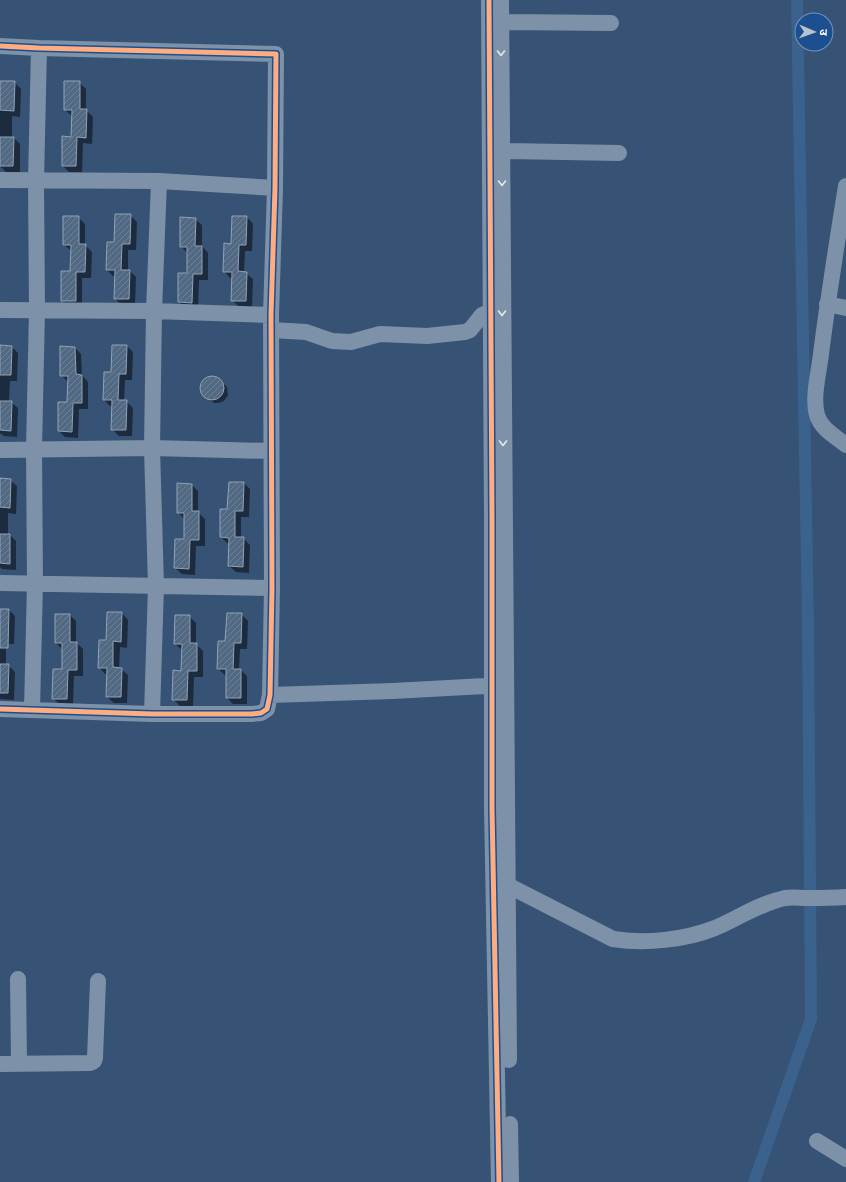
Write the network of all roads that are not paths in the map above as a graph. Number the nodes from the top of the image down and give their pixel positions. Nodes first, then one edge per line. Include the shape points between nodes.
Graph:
1 (489, 0) edge
2 (501, 0) edge
3 (501, 22) junction
4 (611, 23) dead end
5 (0, 46) edge
6 (39, 48) junction
7 (502, 151) junction
8 (619, 153) dead end
9 (0, 180) edge
10 (36, 181) junction
11 (159, 181) junction
12 (846, 186) edge
13 (275, 188) junction
14 (840, 257) edge
15 (828, 304) junction
16 (846, 308) edge
17 (0, 310) edge
18 (37, 310) junction
19 (491, 311) junction
20 (154, 312) junction
21 (271, 323) junction
22 (846, 445) edge
23 (152, 448) junction
24 (34, 449) junction
25 (0, 450) edge
26 (270, 451) junction
27 (0, 583) edge
28 (35, 583) junction
29 (156, 586) junction
30 (272, 588) junction
31 (499, 686) junction
32 (270, 695) junction
33 (0, 709) edge
34 (32, 710) junction
35 (152, 714) junction
36 (507, 885) junction
37 (846, 897) edge
38 (18, 979) dead end
39 (98, 981) dead end
40 (19, 1063) junction
41 (0, 1064) edge
42 (817, 1140) dead end
43 (846, 1159) edge
44 (499, 1182) edge
45 (511, 1182) edge

1 - 19 street
2 - 3 street
3 - 4 street
3 -> 7 street
5 - 6 street
6 - 10 street
6 - 13 street via 276,54
7 - 8 street
7 -> 31 street via 504,527
9 - 10 street
10 - 11 street
10 - 18 street
11 - 13 street
11 - 20 street
12 - 14 street
13 - 21 street
14 - 15 street
15 - 16 street
15 - 22 street via 816,395 817,414 826,430
17 - 18 street
18 - 20 street
18 - 24 street
19 - 21 street via 482,315 470,330 465,332 427,336 380,334 351,342 327,340
19 - 31 street via 492,511
20 - 21 street
20 - 23 street
21 - 26 street
23 - 24 street
23 - 26 street
23 - 29 street
24 - 25 street
24 - 28 street
26 - 30 street
27 - 28 street
28 - 29 street
28 - 34 street
29 - 30 street
29 - 35 street
30 - 32 street
31 - 32 street
31 - 36 street
31 - 44 street via 492,816
32 - 35 street via 267,709 261,713
33 - 34 street
34 - 35 street
36 - 37 street via 613,939 628,942 674,938 714,928 786,898
36 - 45 street
38 - 40 street
39 - 40 street via 94,1061
40 - 41 street
42 - 43 street

